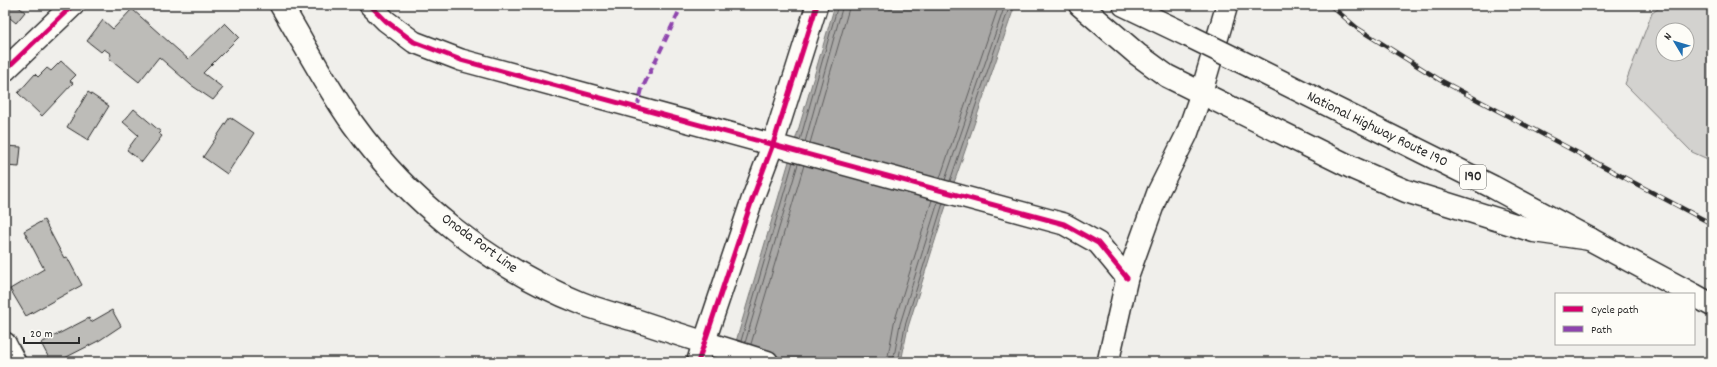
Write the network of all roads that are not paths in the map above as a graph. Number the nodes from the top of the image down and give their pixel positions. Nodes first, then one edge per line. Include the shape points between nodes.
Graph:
1 (73, 5) edge
2 (281, 5) edge
3 (370, 5) edge
4 (817, 5) edge
5 (1080, 5) edge
6 (1124, 5) edge
7 (1227, 5) edge
8 (5, 70) edge
9 (1201, 94) junction
10 (781, 147) junction
11 (1590, 239) junction
12 (1127, 278) junction
13 (1689, 293) edge
14 (1695, 296) edge
15 (1712, 305) edge
16 (5, 343) edge
17 (708, 351) edge
18 (15, 362) edge
19 (767, 362) edge
20 (1108, 362) edge

1 - 8 main road
2 - 17 main road, Onoda Port Line via 327,85 354,124 382,160 416,196 452,227 493,257 580,303
3 - 10 street via 414,42 461,60
4 - 10 street
5 - 9 main road via 1161,72
6 - 11 main road, National Highway Route 190 / 190, bridge via 1493,187
7 - 9 street
9 - 11 main road via 1406,191 1534,231
9 - 12 street via 1187,134 1158,192
10 - 12 street via 1064,224 1098,243
10 - 17 street via 752,200
11 - 13 main road, National Highway Route 190 / 190
12 - 20 street
14 - 15 main road, National Highway Route 190 / 190
16 - 18 street
17 - 19 main road, Onoda Port Line

